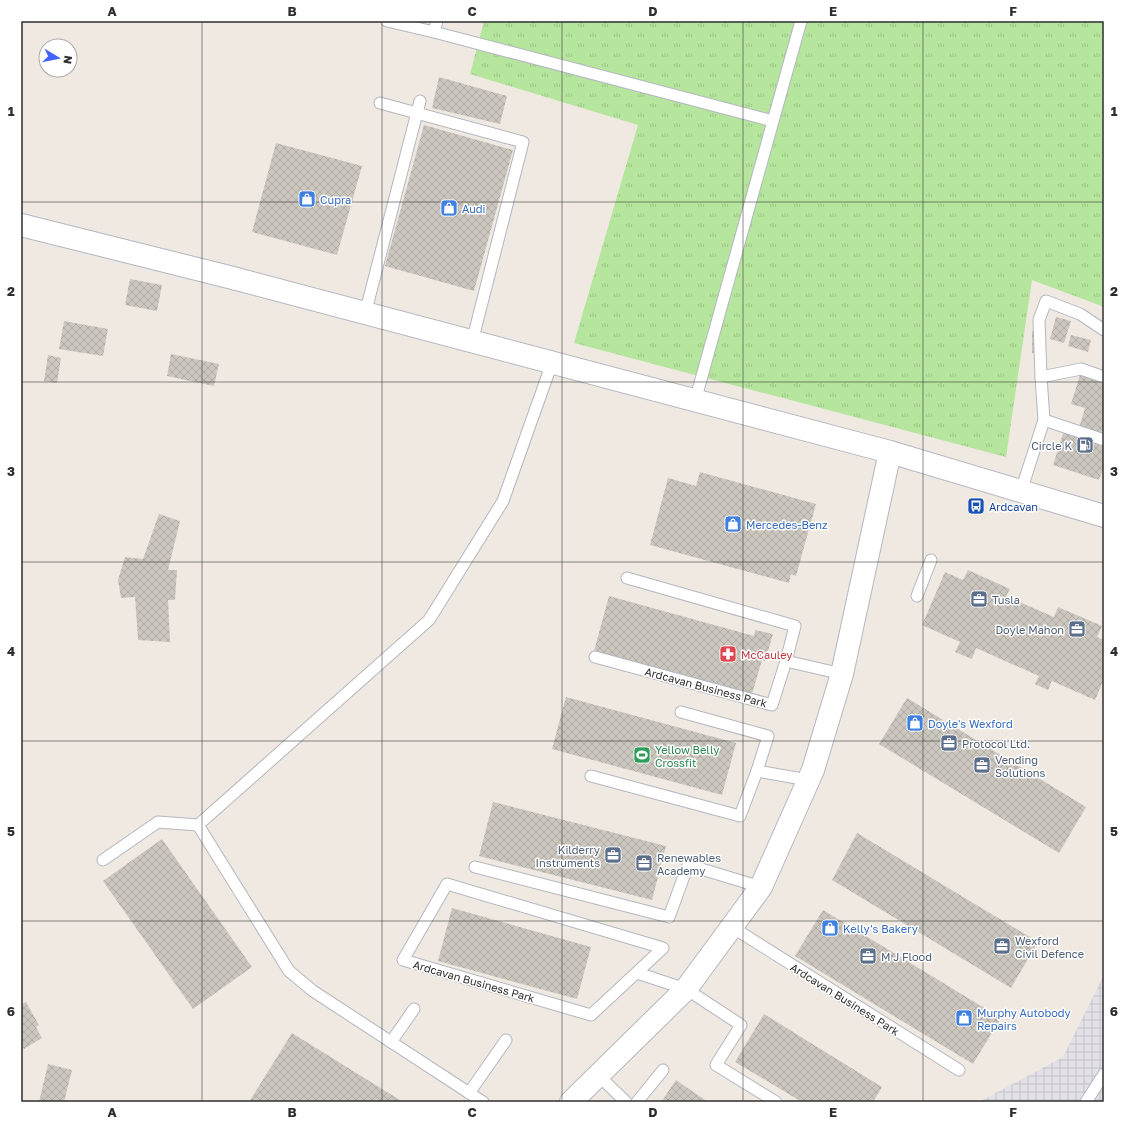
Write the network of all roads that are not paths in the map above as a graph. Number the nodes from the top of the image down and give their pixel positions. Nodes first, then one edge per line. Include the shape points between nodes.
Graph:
1 (387, 21) edge
2 (801, 21) edge
3 (435, 26) edge
4 (420, 101) dead end
5 (380, 103) dead end
6 (417, 113) junction
7 (773, 121) junction
8 (21, 225) edge
9 (365, 314) junction
10 (1104, 330) edge
11 (472, 342) junction
12 (552, 363) junction
13 (1041, 377) junction
14 (1104, 378) edge
15 (695, 401) junction
16 (1044, 420) junction
17 (1104, 440) edge
18 (890, 452) junction
19 (1022, 491) junction
20 (1104, 516) edge
21 (931, 560) dead end
22 (627, 578) dead end
23 (917, 596) dead end
24 (595, 657) dead end
25 (786, 661) junction
26 (842, 674) junction
27 (681, 712) dead end
28 (757, 771) junction
29 (591, 776) dead end
30 (808, 780) junction
31 (198, 825) junction
32 (103, 860) dead end
33 (475, 867) dead end
34 (761, 887) junction
35 (732, 927) junction
36 (637, 974) junction
37 (686, 989) junction
38 (414, 1010) dead end
39 (506, 1040) dead end
40 (391, 1042) junction
41 (663, 1070) dead end
42 (959, 1070) dead end
43 (1104, 1074) edge
44 (598, 1075) junction
45 (469, 1093) junction
46 (483, 1102) edge
47 (571, 1102) edge
48 (626, 1102) edge
49 (637, 1102) edge
50 (776, 1102) edge
51 (1086, 1102) edge

1 - 3 lane
2 - 7 lane
3 - 7 lane
4 - 6 lane
5 - 6 lane
6 - 9 lane
6 - 11 lane via 523,142
7 - 15 lane
8 - 9 main road
9 - 11 main road
10 - 13 lane via 1080,314 1046,301 1039,320
11 - 12 main road
12 - 15 main road
12 - 31 lane via 503,501 429,620
13 - 14 lane via 1081,369
13 - 16 lane
15 - 18 main road
16 - 17 lane
16 - 19 lane
18 - 19 main road
18 - 26 main road
19 - 20 main road
21 - 23 lane
22 - 25 lane, Ardcavan Business Park via 795,626
24 - 25 lane, Ardcavan Business Park via 772,705
25 - 26 lane
26 - 30 main road
27 - 28 lane via 768,736
28 - 29 lane via 740,816
28 - 30 lane
30 - 34 main road
31 - 32 lane via 158,822
31 - 40 lane via 289,971 312,991
33 - 34 lane via 669,917 688,864
34 - 35 main road
35 - 37 main road
35 - 42 lane, Ardcavan Business Park
36 - 36 lane, Ardcavan Business Park via 663,948 447,884 403,960 591,1015
36 - 37 lane
37 - 44 main road
37 - 50 lane via 740,1025 716,1065
38 - 40 lane
39 - 45 lane
40 - 45 lane
41 - 49 lane
43 - 51 lane
44 - 47 main road
44 - 48 lane
45 - 46 lane

